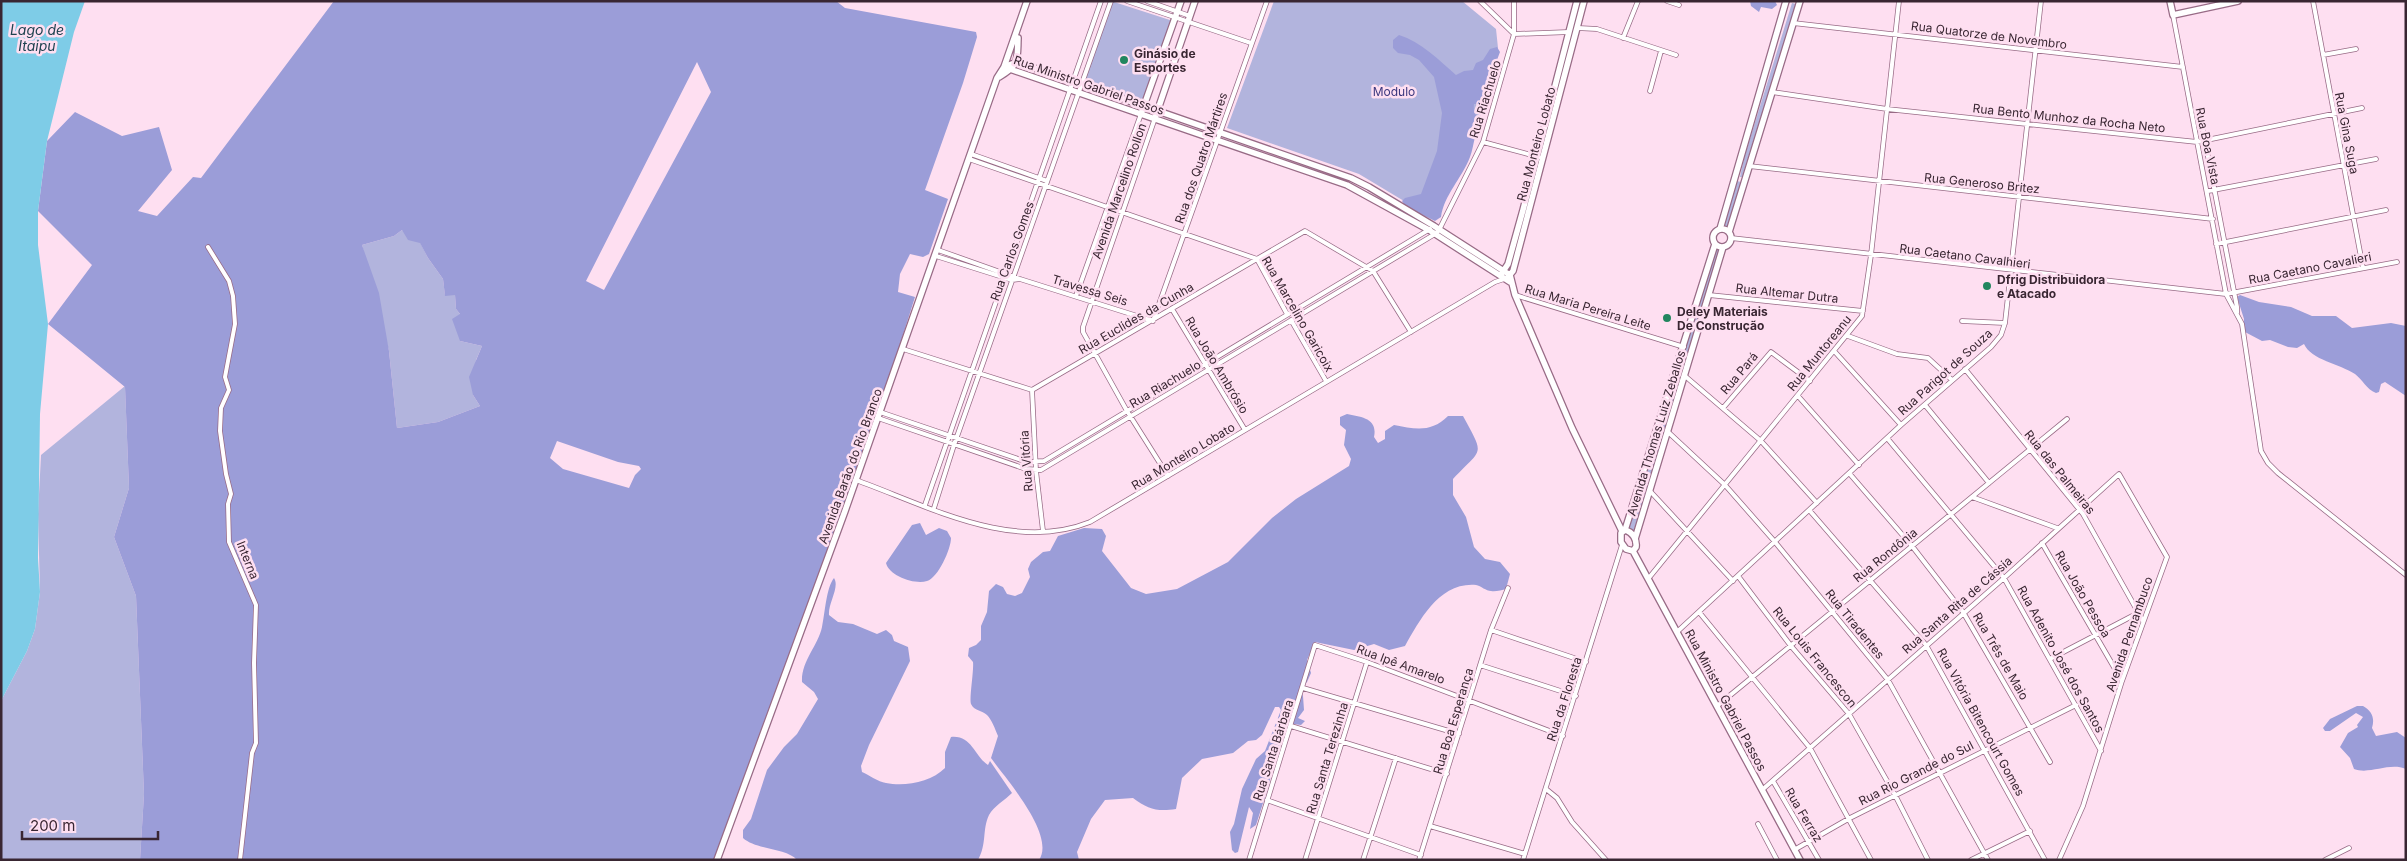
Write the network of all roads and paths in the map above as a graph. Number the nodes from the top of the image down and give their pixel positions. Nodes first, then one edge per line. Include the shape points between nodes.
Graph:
1 (1027, 1) edge
2 (1102, 1) edge
3 (1111, 1) edge
4 (1127, 1) edge
5 (1147, 1) edge
6 (1181, 1) edge
7 (1195, 1) edge
8 (1267, 1) edge
9 (1480, 1) edge
10 (1514, 1) edge
11 (1577, 1) edge
12 (1584, 1) edge
13 (1638, 1) edge
14 (1667, 1) edge
15 (1786, 1) edge
16 (1795, 1) edge
17 (1800, 1) edge
18 (1899, 1) edge
19 (2041, 1) edge
20 (2170, 1) edge
21 (2236, 1) edge
22 (2313, 1) edge
23 (1679, 5) dead end
24 (1177, 12) junction
25 (2173, 15) junction
26 (1190, 16) junction
27 (1175, 19) junction
28 (1187, 23) junction
29 (1793, 23) junction
30 (1578, 28) junction
31 (1018, 31) junction
32 (1569, 32) junction
33 (1514, 34) junction
34 (1895, 34) junction
35 (1623, 38) junction
36 (1252, 43) junction
37 (2356, 49) dead end
38 (1661, 50) junction
39 (2035, 51) junction
40 (1676, 55) dead end
41 (2322, 55) junction
42 (1017, 62) junction
43 (1004, 67) junction
44 (2183, 67) junction
45 (1013, 68) junction
46 (998, 78) junction
47 (1073, 81) junction
48 (1081, 84) junction
49 (1070, 90) junction
50 (1650, 91) dead end
51 (1772, 92) junction
52 (1078, 93) junction
53 (1143, 105) junction
54 (2362, 108) dead end
55 (1887, 109) junction
56 (1158, 110) junction
57 (1551, 113) junction
58 (1141, 114) junction
59 (2200, 114) dead end
60 (2333, 115) junction
61 (1155, 118) junction
62 (2027, 124) junction
63 (1220, 132) junction
64 (1217, 140) junction
65 (2205, 140) junction
66 (1483, 142) junction
67 (2197, 142) junction
68 (1247, 145) junction
69 (970, 157) junction
70 (1540, 158) junction
71 (2376, 159) dead end
72 (1749, 166) junction
73 (2344, 166) junction
74 (1735, 178) junction
75 (1038, 181) junction
76 (1745, 181) junction
77 (1878, 181) junction
78 (1046, 183) junction
79 (2216, 190) junction
80 (2208, 191) junction
81 (2020, 197) junction
82 (1108, 207) junction
83 (2386, 210) dead end
84 (1124, 213) junction
85 (2353, 216) junction
86 (2213, 219) junction
87 (1436, 229) junction
88 (1720, 229) junction
89 (1185, 234) junction
90 (1730, 235) junction
91 (2224, 242) junction
92 (1715, 244) junction
93 (2216, 244) junction
94 (208, 247) dead end
95 (1723, 247) junction
96 (937, 253) junction
97 (1871, 255) junction
98 (1257, 259) junction
99 (2397, 262) dead end
100 (1366, 267) junction
101 (2363, 268) junction
102 (1373, 271) junction
103 (2010, 271) junction
104 (1005, 275) junction
105 (1012, 277) junction
106 (1506, 277) junction
107 (2235, 293) junction
108 (2226, 294) junction
109 (1515, 295) junction
110 (1709, 295) junction
111 (1076, 296) junction
112 (1091, 301) junction
113 (1172, 309) junction
114 (1863, 311) junction
115 (2237, 313) junction
116 (1287, 314) junction
117 (1153, 321) junction
118 (1291, 321) junction
119 (1962, 321) dead end
120 (2005, 323) junction
121 (1411, 332) junction
122 (1848, 336) junction
123 (1684, 347) junction
124 (902, 349) junction
125 (1835, 352) junction
126 (1095, 353) junction
127 (1204, 365) junction
128 (1965, 369) junction
129 (972, 370) junction
130 (1208, 371) junction
131 (979, 372) junction
132 (1684, 376) junction
133 (1952, 380) junction
134 (1326, 381) junction
135 (1810, 381) junction
136 (1671, 388) junction
137 (1032, 390) junction
138 (1680, 392) junction
139 (1798, 396) junction
140 (1925, 405) junction
141 (1723, 408) junction
142 (1127, 411) junction
143 (879, 415) junction
144 (1131, 416) junction
145 (2067, 419) dead end
146 (1901, 425) junction
147 (1245, 430) junction
148 (1668, 431) junction
149 (948, 436) junction
150 (1887, 438) junction
151 (956, 439) junction
152 (1761, 441) junction
153 (946, 442) junction
154 (954, 445) junction
155 (2029, 450) junction
156 (1036, 463) junction
157 (1858, 465) junction
158 (1036, 471) junction
159 (1850, 473) junction
160 (1168, 476) junction
161 (856, 480) junction
162 (1989, 483) junction
163 (1725, 485) junction
164 (1649, 490) junction
165 (1972, 497) junction
166 (1817, 503) junction
167 (926, 505) junction
168 (934, 508) junction
169 (2078, 510) junction
170 (1810, 511) junction
171 (1950, 515) junction
172 (2057, 528) junction
173 (1624, 530) junction
174 (1688, 531) junction
175 (1043, 532) junction
176 (1635, 539) junction
177 (1775, 542) junction
178 (2042, 543) junction
179 (1622, 544) junction
180 (1912, 546) junction
181 (1633, 551) junction
182 (2167, 557) joint
183 (2406, 575) edge
184 (1738, 576) junction
185 (2004, 578) junction
186 (1648, 579) junction
187 (1871, 580) junction
188 (1733, 581) junction
189 (1508, 588) dead end
190 (1700, 612) junction
191 (1832, 612) junction
192 (1963, 612) junction
193 (2138, 613) junction
194 (2143, 621) junction
195 (1491, 630) junction
196 (1678, 632) junction
197 (2096, 635) junction
198 (1926, 644) junction
199 (1315, 645) joint
200 (1791, 646) junction
201 (2050, 659) junction
202 (1367, 662) junction
203 (1586, 662) junction
204 (1480, 665) junction
205 (1752, 678) junction
206 (1888, 680) junction
207 (2122, 681) junction
208 (1303, 688) junction
209 (1576, 696) junction
210 (1469, 699) junction
211 (1354, 703) junction
212 (2076, 705) junction
213 (1717, 706) junction
214 (1849, 714) junction
215 (1291, 726) junction
216 (2031, 727) junction
217 (1459, 734) junction
218 (1563, 736) junction
219 (1342, 742) junction
220 (1810, 748) junction
221 (1985, 750) junction
222 (2101, 751) junction
223 (1396, 758) junction
224 (2050, 762) dead end
225 (1940, 772) junction
226 (1447, 774) junction
227 (1773, 782) junction
228 (1546, 789) junction
229 (1762, 790) junction
230 (1895, 795) junction
231 (1267, 800) junction
232 (1318, 818) junction
233 (1850, 818) junction
234 (1758, 824) dead end
235 (1430, 826) junction
236 (2030, 831) junction
237 (1370, 838) junction
238 (1808, 841) junction
239 (2349, 848) dead end
240 (1794, 850) junction
241 (1984, 853) junction
242 (1525, 854) junction
243 (1420, 857) edge
244 (240, 860) edge
245 (717, 860) edge
246 (1249, 860) edge
247 (1305, 860) edge
248 (1363, 860) edge
249 (1523, 860) edge
250 (1606, 860) edge
251 (1777, 860) edge
252 (1800, 860) edge
253 (1819, 860) edge
254 (1871, 860) edge
255 (1928, 860) edge
256 (1971, 860) edge
257 (1988, 860) edge
258 (2045, 860) edge
259 (2059, 860) edge
260 (2325, 860) edge

1 - 31 main road, Avenida Barão do Rio Branco
2 - 47 street, Rua Carlos Gomes
3 - 48 street, Rua Carlos Gomes
4 - 27 street
5 - 24 street
6 - 24 main road, Avenida Marcelino Rollon
7 - 26 main road, Avenida Marcelino Rollon
8 - 36 street, Rua dos Quatro Mártires
9 - 33 street
10 - 33 street, Rua Riachuelo
11 - 32 main road, Rua Monteiro Lobato
12 - 30 main road, Rua Monteiro Lobato
13 - 35 street
14 - 23 street
15 - 74 main road
16 - 17 main road
17 - 29 main road
18 - 34 street, Rua Muntoreanu
19 - 39 street, Rua Parigot de Souza
20 - 25 main road, Rua Boa Vista
21 - 25 main road
22 - 41 street, Rua Gina Suga
24 - 26 street
24 - 27 main road, Avenida Marcelino Rollon
25 - 44 street, Rua Boa Vista
26 - 28 main road, Avenida Marcelino Rollon
27 - 28 street
27 - 53 main road, Avenida Marcelino Rollon
28 - 36 street
28 - 56 main road, Avenida Marcelino Rollon
29 - 34 street, Rua Quatorze de Novembro
29 - 51 main road
30 - 35 street via 1597,29
30 - 57 main road, Rua Monteiro Lobato
31 - 42 main road, Avenida Barão do Rio Branco
31 - 43 main road, Avenida Barão do Rio Branco
32 - 33 street
32 - 57 main road, Rua Monteiro Lobato
33 - 66 street, Rua Riachuelo
34 - 39 street, Rua Quatorze de Novembro
34 - 55 street, Rua Muntoreanu
35 - 38 street
36 - 63 street, Rua dos Quatro Mártires
37 - 41 street
38 - 40 street
38 - 50 street
39 - 44 street, Rua Quatorze de Novembro
39 - 62 street, Rua Parigot de Souza
41 - 60 street, Rua Gina Suga
42 - 43 main road, Rua Ministro Gabriel Passos
42 - 45 main road
42 - 47 main road, Rua Ministro Gabriel Passos
43 - 45 main road, Rua Ministro Gabriel Passos
43 - 46 main road, Avenida Barão do Rio Branco
44 - 67 street, Rua Boa Vista
45 - 46 main road
45 - 49 main road, Rua Ministro Gabriel Passos
46 - 69 main road, Avenida Barão do Rio Branco
47 - 48 main road, Rua Ministro Gabriel Passos
47 - 49 street, Rua Carlos Gomes
48 - 52 street, Rua Carlos Gomes
48 - 53 main road, Rua Ministro Gabriel Passos
49 - 52 main road, Rua Ministro Gabriel Passos
49 - 75 street, Rua Carlos Gomes
51 - 55 street, Rua Bento Munhoz da Rocha Neto
51 - 72 main road
52 - 58 main road, Rua Ministro Gabriel Passos
52 - 78 street, Rua Carlos Gomes
53 - 56 main road, Rua Ministro Gabriel Passos
53 - 58 main road, Avenida Marcelino Rollon
54 - 60 street, Rua Bento Munhoz da Rocha Neto
55 - 62 street, Rua Bento Munhoz da Rocha Neto
55 - 77 street, Rua Muntoreanu
56 - 61 main road, Avenida Marcelino Rollon
56 - 63 main road, Rua Ministro Gabriel Passos
57 - 70 main road, Rua Monteiro Lobato
58 - 61 main road, Rua Ministro Gabriel Passos
58 - 82 street, Avenida Marcelino Rollon
59 - 65 street, Rua Boa Vista
60 - 65 street, Rua Bento Munhoz da Rocha Neto
60 - 73 street, Rua Gina Suga
61 - 64 main road, Rua Ministro Gabriel Passos
61 - 84 street, Avenida Marcelino Rollon
62 - 67 street, Rua Bento Munhoz da Rocha Neto
62 - 81 street, Rua Parigot de Souza
63 - 64 street, Rua dos Quatro Mártires
63 - 68 main road, Rua Ministro Gabriel Passos
64 - 68 main road, Rua Ministro Gabriel Passos
64 - 89 street, Rua dos Quatro Mártires
65 - 67 street, Rua Bento Munhoz da Rocha Neto
65 - 79 street, Rua Boa Vista
66 - 70 street
66 - 87 street, Rua Riachuelo
67 - 80 street, Rua Boa Vista
68 - 87 main road, Rua Ministro Gabriel Passos via 1351,178
69 - 75 street, Rua Marcelino Garicoix
69 - 96 main road, Avenida Barão do Rio Branco
70 - 106 main road, Rua Monteiro Lobato via 1513,271
71 - 73 street
72 - 76 main road
72 - 77 street, Rua Generoso Britez
73 - 79 street
73 - 85 street, Rua Gina Suga
74 - 76 main road
74 - 88 main road
75 - 78 street, Rua Marcelino Garicoix
75 - 104 street, Rua Carlos Gomes
76 - 90 main road
77 - 81 street, Rua Generoso Britez
77 - 97 street, Rua Muntoreanu
78 - 82 street, Rua Marcelino Garicoix
78 - 105 street, Rua Carlos Gomes
79 - 80 street
79 - 91 street, Rua Boa Vista
80 - 86 street, Rua Boa Vista
81 - 86 street, Rua Generoso Britez
81 - 103 street, Rua Parigot de Souza
82 - 84 street, Rua Marcelino Garicoix
82 - 111 street, Avenida Marcelino Rollon
83 - 85 street
84 - 89 street, Rua Marcelino Garicoix
84 - 112 street, Avenida Marcelino Rollon
85 - 91 street
85 - 101 street, Rua Gina Suga
86 - 93 street, Rua Boa Vista
87 - 100 street, Rua Riachuelo
87 - 102 street, Rua Riachuelo
87 - 106 main road, Rua Ministro Gabriel Passos
88 - 90 main road
88 - 92 main road via 1713,235
89 - 98 street, Rua Marcelino Garicoix
89 - 117 street, Rua dos Quatro Mártires
90 - 95 main road via 1728,244
90 - 97 street, Rua Caetano Cavalhieri
91 - 93 street
91 - 107 street, Rua Boa Vista
92 - 95 main road
92 - 123 main road, Avenida Thomas Luiz Zeballos
93 - 108 street, Rua Boa Vista
94 - 244 street, Interna via 230,281 235,324 225,377 229,390 221,408 220,431 231,494 228,504 229,542 256,605 256,743 252,753
95 - 110 main road, Avenida Thomas Luiz Zeballos
96 - 104 street, Travessa Seis
96 - 124 main road, Avenida Barão do Rio Branco
97 - 103 street, Rua Caetano Cavalhieri
97 - 114 street, Rua Muntoreanu
98 - 100 street, Rua Euclides da Cunha via 1305,231
98 - 113 street, Rua Euclides da Cunha
98 - 116 street, Rua Marcelino Garicoix
99 - 101 street, Rua Caetano Cavalieri
100 - 102 street
100 - 116 street, Rua Riachuelo
101 - 107 street, Rua Caetano Cavalieri
102 - 118 street, Rua Riachuelo
102 - 121 street
103 - 108 street, Rua Caetano Cavalhieri
103 - 120 street, Rua Parigot de Souza
104 - 105 street, Travessa Seis
104 - 129 street, Rua Carlos Gomes
105 - 111 street, Travessa Seis
105 - 131 street, Rua Carlos Gomes
106 - 109 main road
106 - 121 street, Rua Monteiro Lobato
107 - 108 street, Rua Caetano Cavalieri
107 - 115 street, Rua Boa Vista
108 - 115 street, Rua Boa Vista
109 - 123 street, Rua Maria Pereira Leite
109 - 173 main road via 1572,428
110 - 114 street, Rua Altemar Dutra
110 - 132 main road, Avenida Thomas Luiz Zeballos
111 - 112 street, Travessa Seis
112 - 117 street, Travessa Seis
112 - 126 street, Avenida Marcelino Rollon via 1083,327
113 - 117 street, Rua Euclides da Cunha
113 - 127 street, Rua João Ambrósio
114 - 122 street, Rua Muntoreanu
115 - 183 street via 2242,324 2264,458 2278,473
116 - 118 street, Rua Marcelino Garicoix
116 - 127 street, Rua Riachuelo
117 - 126 street, Rua Euclides da Cunha
118 - 130 street, Rua Riachuelo
118 - 134 street, Rua Marcelino Garicoix
119 - 120 street
120 - 128 street, Rua Parigot de Souza via 2001,335 1991,347
121 - 134 street, Rua Monteiro Lobato
122 - 125 street, Rua Muntoreanu
122 - 133 street via 1897,354 1928,358
123 - 136 main road, Avenida Thomas Luiz Zeballos
124 - 129 street
124 - 143 main road, Avenida Barão do Rio Branco
125 - 135 street, Rua Muntoreanu
125 - 146 street
126 - 137 street, Rua Euclides da Cunha
126 - 142 street, Avenida Marcelino Rollon
127 - 130 street, Rua João Ambrósio
127 - 142 street, Rua Riachuelo
128 - 133 street, Rua Parigot de Souza
128 - 155 street, Rua das Palmeiras
129 - 131 street
129 - 149 street, Rua Carlos Gomes
130 - 144 street, Rua Riachuelo
130 - 147 street, Rua João Ambrósio
131 - 137 street
131 - 151 street, Rua Carlos Gomes
132 - 138 main road, Avenida Thomas Luiz Zeballos
132 - 141 street
133 - 140 street, Rua Parigot de Souza
134 - 147 street, Rua Monteiro Lobato
135 - 139 street, Rua Muntoreanu
135 - 141 street, Rua Pará via 1771,352
136 - 138 main road
136 - 173 main road, Avenida Thomas Luiz Zeballos
137 - 156 street, Rua Vitória
138 - 148 main road, Avenida Thomas Luiz Zeballos
139 - 152 street, Rua Muntoreanu
139 - 157 street
140 - 146 street, Rua Parigot de Souza
140 - 162 street
141 - 152 street
142 - 144 street, Avenida Marcelino Rollon
142 - 156 street, Rua Riachuelo
143 - 149 street
143 - 153 street
143 - 161 main road, Avenida Barão do Rio Branco
144 - 158 street, Rua Riachuelo
144 - 160 street, Avenida Marcelino Rollon
145 - 155 street, Rua Rondônia
146 - 150 street, Rua Parigot de Souza
147 - 160 street, Rua Monteiro Lobato
148 - 163 street, Rua Tiradentes
148 - 164 main road, Avenida Thomas Luiz Zeballos
149 - 151 street
149 - 153 street, Rua Carlos Gomes
150 - 157 street, Rua Parigot de Souza
150 - 171 street, Rua Adenito José dos Santos
151 - 154 street, Rua Carlos Gomes
151 - 156 street
152 - 163 street, Rua Muntoreanu
152 - 166 street
153 - 154 street
153 - 167 street, Rua Carlos Gomes
154 - 158 street
154 - 168 street, Rua Carlos Gomes
155 - 162 street, Rua Rondônia
155 - 169 street, Rua das Palmeiras
156 - 158 street, Rua Vitória
157 - 159 street, Rua Parigot de Souza
158 - 175 street, Rua Vitória
159 - 166 street, Rua Parigot de Souza
159 - 180 street, Rua Três de Maio
160 - 175 street, Rua Monteiro Lobato via 1090,522
161 - 167 street, Rua Monteiro Lobato
161 - 245 main road, Avenida Barão do Rio Branco
162 - 165 street, Rua Rondônia
163 - 174 street, Rua Muntoreanu
163 - 177 street, Rua Tiradentes
164 - 174 street
164 - 176 main road, Avenida Thomas Luiz Zeballos
165 - 171 street, Rua Rondônia
165 - 172 street
166 - 170 street, Rua Parigot de Souza
167 - 168 street, Rua Monteiro Lobato
168 - 175 street, Rua Monteiro Lobato via 996,529
169 - 172 street, Rua Santa Rita de Cássia
169 - 182 street, Rua Santa Rita de Cássia via 2119,474
169 - 193 street, Rua das Palmeiras
170 - 177 street, Rua Parigot de Souza
170 - 187 street, Rua Vitória Bitencourt Gomes
171 - 180 street, Rua Rondônia
171 - 185 street, Rua Adenito José dos Santos
172 - 178 street, Rua Santa Rita de Cássia
173 - 176 main road
173 - 179 main road via 1620,538
174 - 186 street, Rua Muntoreanu
174 - 188 street
176 - 181 main road
177 - 184 street, Rua Parigot de Souza
177 - 191 street, Rua Tiradentes
178 - 185 street, Rua Santa Rita de Cássia
178 - 197 street, Rua João Pessoa
179 - 181 main road, Rua Ministro Gabriel Passos
179 - 203 street, Rua da Floresta
180 - 187 street, Rua Rondônia
180 - 192 street, Rua Três de Maio
181 - 186 main road, Rua Ministro Gabriel Passos
182 - 194 street, Avenida Pernambuco
184 - 188 street, Rua Parigot de Souza
184 - 200 street, Rua Louis Francescon
185 - 192 street, Rua Santa Rita de Cássia
185 - 201 street, Rua Adenito José dos Santos
186 - 196 main road, Rua Ministro Gabriel Passos
187 - 191 street, Rua Rondônia
187 - 198 street, Rua Vitória Bitencourt Gomes
188 - 190 street, Rua Parigot de Souza
189 - 195 street, Rua Boa Esperança
190 - 196 street, Rua Parigot de Souza
190 - 205 street
191 - 200 street, Rua Rondônia
191 - 206 street, Rua Tiradentes
192 - 198 street, Rua Santa Rita de Cássia
192 - 216 street, Rua Três de Maio
193 - 194 street, Rua das Palmeiras
193 - 197 street
194 - 207 street, Avenida Pernambuco
195 - 203 street
195 - 204 street, Rua Boa Esperança
196 - 213 main road, Rua Ministro Gabriel Passos
197 - 201 street
197 - 207 street, Rua João Pessoa
198 - 206 street, Rua Santa Rita de Cássia
198 - 221 street, Rua Vitória Bitencourt Gomes
199 - 202 street, Rua Ipê Amarelo
199 - 208 street, Rua Santa Bárbara
200 - 205 street, Rua Rondônia
200 - 214 street, Rua Louis Francescon
201 - 212 street, Rua Adenito José dos Santos
202 - 210 street, Rua Ipê Amarelo
202 - 211 street, Rua Santa Terezinha
203 - 209 street, Rua da Floresta
204 - 209 street
204 - 210 street, Rua Boa Esperança
205 - 213 street, Rua Rondônia
205 - 220 street
206 - 214 street, Rua Santa Rita de Cássia
206 - 225 street, Rua Tiradentes
207 - 222 street, Avenida Pernambuco
208 - 211 street
208 - 215 street, Rua Santa Bárbara
209 - 218 street, Rua da Floresta
210 - 217 street, Rua Boa Esperança
210 - 218 street, Rua Ipê Amarelo
211 - 217 street
211 - 219 street, Rua Santa Terezinha
212 - 216 street, Rua Rio Grande do Sul
212 - 222 street, Rua Adenito José dos Santos
213 - 229 main road, Rua Ministro Gabriel Passos
214 - 220 street, Rua Santa Rita de Cássia
214 - 230 street, Rua Louis Francescon
215 - 219 street
215 - 231 street, Rua Santa Bárbara
216 - 221 street, Rua Rio Grande do Sul
216 - 224 street, Rua Três de Maio
217 - 226 street, Rua Boa Esperança
218 - 228 street, Rua da Floresta
219 - 223 street
219 - 232 street, Rua Santa Terezinha
220 - 227 street, Rua Santa Rita de Cássia
220 - 233 street
221 - 225 street, Rua Rio Grande do Sul
221 - 236 street, Rua Vitória Bitencourt Gomes
222 - 259 street, Avenida Pernambuco via 2083,806
223 - 226 street
223 - 237 street
225 - 230 street, Rua Rio Grande do Sul
225 - 241 street, Rua Tiradentes
226 - 235 street, Rua Boa Esperança
227 - 229 street, Rua Santa Rita de Cássia
227 - 238 street, Rua Ferraz
228 - 242 street, Rua da Floresta
228 - 250 street via 1557,798 1572,822
229 - 240 main road, Rua Ministro Gabriel Passos
230 - 233 street, Rua Rio Grande do Sul
230 - 255 street, Rua Louis Francescon
231 - 232 street
231 - 246 street, Rua Santa Bárbara
232 - 237 street
232 - 247 street, Rua Santa Terezinha
233 - 238 street, Rua Rio Grande do Sul
233 - 254 street
234 - 251 street
235 - 242 street
235 - 243 street, Rua Boa Esperança
236 - 241 street
236 - 258 street, Rua Vitória Bitencourt Gomes
237 - 243 street
237 - 248 street
238 - 240 street, Rua Rio Grande do Sul
238 - 253 street, Rua Ferraz
239 - 260 street
240 - 252 main road, Rua Ministro Gabriel Passos
241 - 256 street
241 - 257 street, Rua Tiradentes
242 - 249 street, Rua da Floresta

